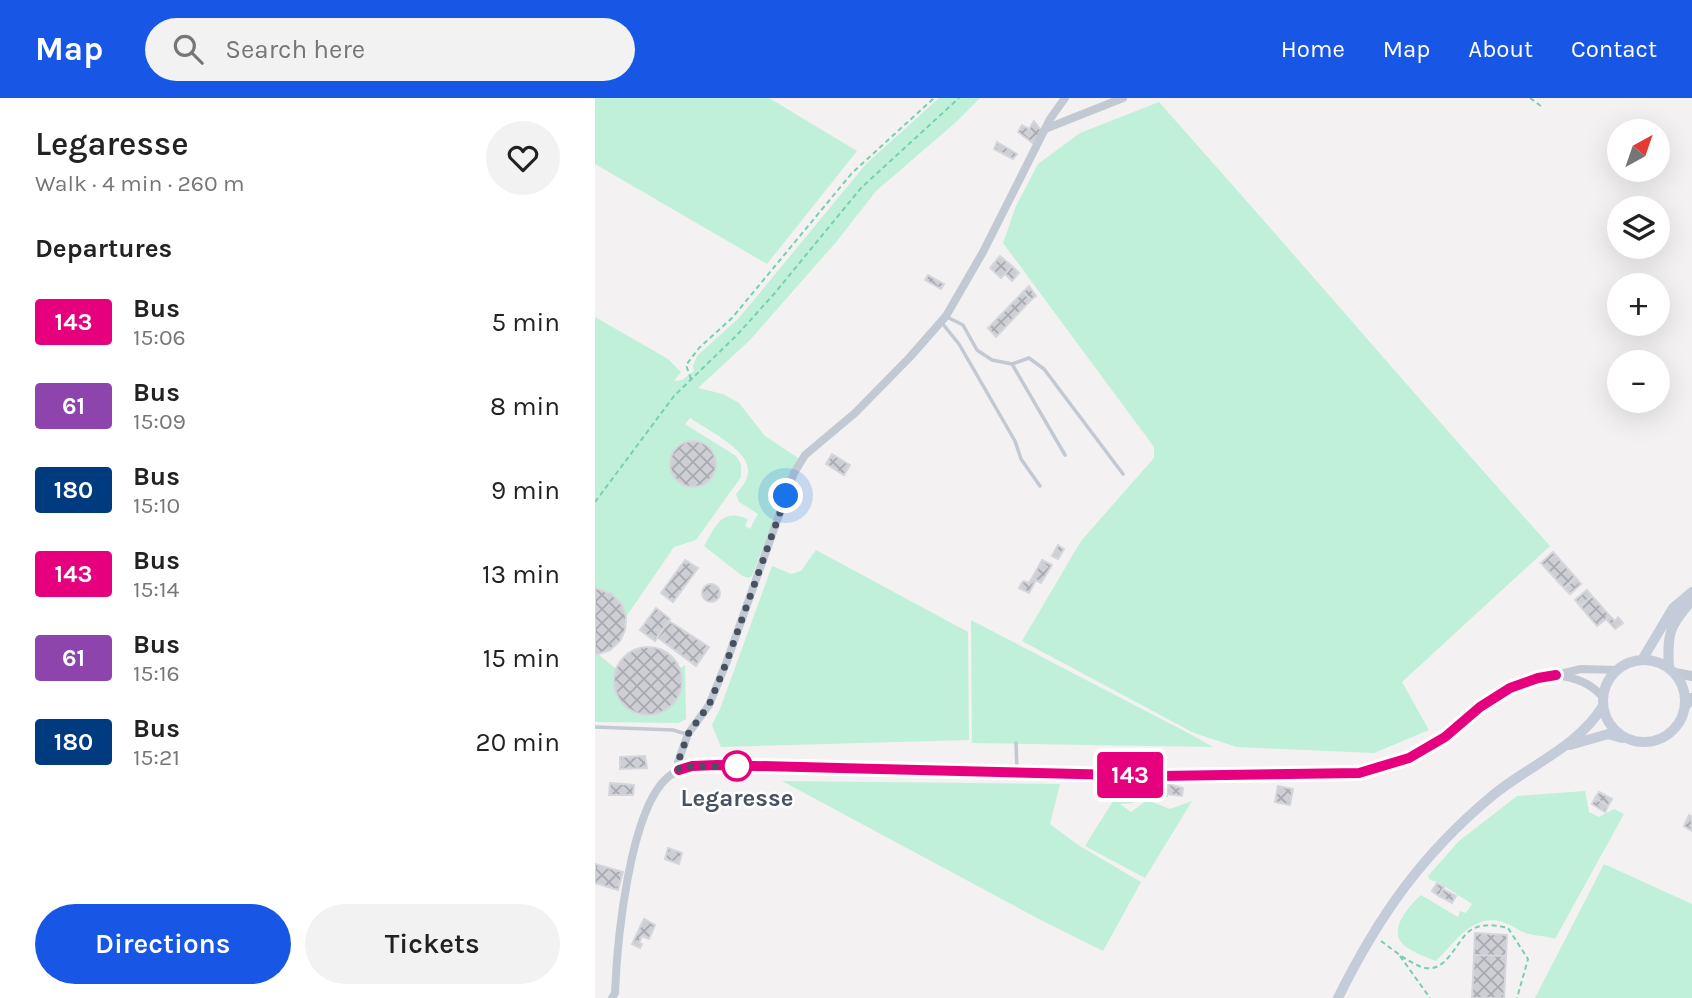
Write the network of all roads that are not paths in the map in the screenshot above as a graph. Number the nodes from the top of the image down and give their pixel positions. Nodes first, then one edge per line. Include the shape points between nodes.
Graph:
1 (1065, 98) edge
2 (1123, 98) edge
3 (1045, 129) junction
4 (943, 319) junction
5 (1012, 364) junction
6 (1065, 455) dead end
7 (1123, 474) dead end
8 (1040, 486) dead end
9 (1692, 592) edge
10 (1692, 600) edge
11 (1642, 660) junction
12 (1617, 670) junction
13 (1672, 671) junction
14 (1556, 675) junction
15 (1692, 676) edge
16 (1603, 701) junction
17 (1689, 701) edge
18 (595, 727) edge
19 (688, 734) junction
20 (1630, 740) junction
21 (1016, 743) dead end
22 (1564, 747) junction
23 (679, 770) junction
24 (1017, 772) junction
25 (614, 996) edge
26 (1338, 998) edge

1 - 3 street
2 - 3 street
3 - 4 street
4 - 5 lane via 963,325 977,350 992,360
4 - 8 lane
4 - 19 street via 855,413 805,455 794,473 709,705
5 - 6 lane
5 - 7 lane via 1029,358 1044,369
9 - 11 main road via 1673,608
10 - 13 main road via 1667,641
11 - 12 main road
11 - 13 main road via 1656,661
12 - 14 street via 1581,669
12 - 16 main road
13 - 15 street
13 - 17 main road
14 - 16 street via 1592,685
14 - 24 street via 1510,688 1409,758 1359,773 1161,776
16 - 20 main road via 1612,727
16 - 22 main road via 1595,720
17 - 20 main road via 1678,725 1662,739
18 - 19 lane
19 - 23 street
20 - 22 main road via 1608,734
21 - 24 lane
22 - 26 main road via 1494,794 1460,824 1398,893
23 - 24 street via 717,765
23 - 25 street via 659,787 639,835 624,891

